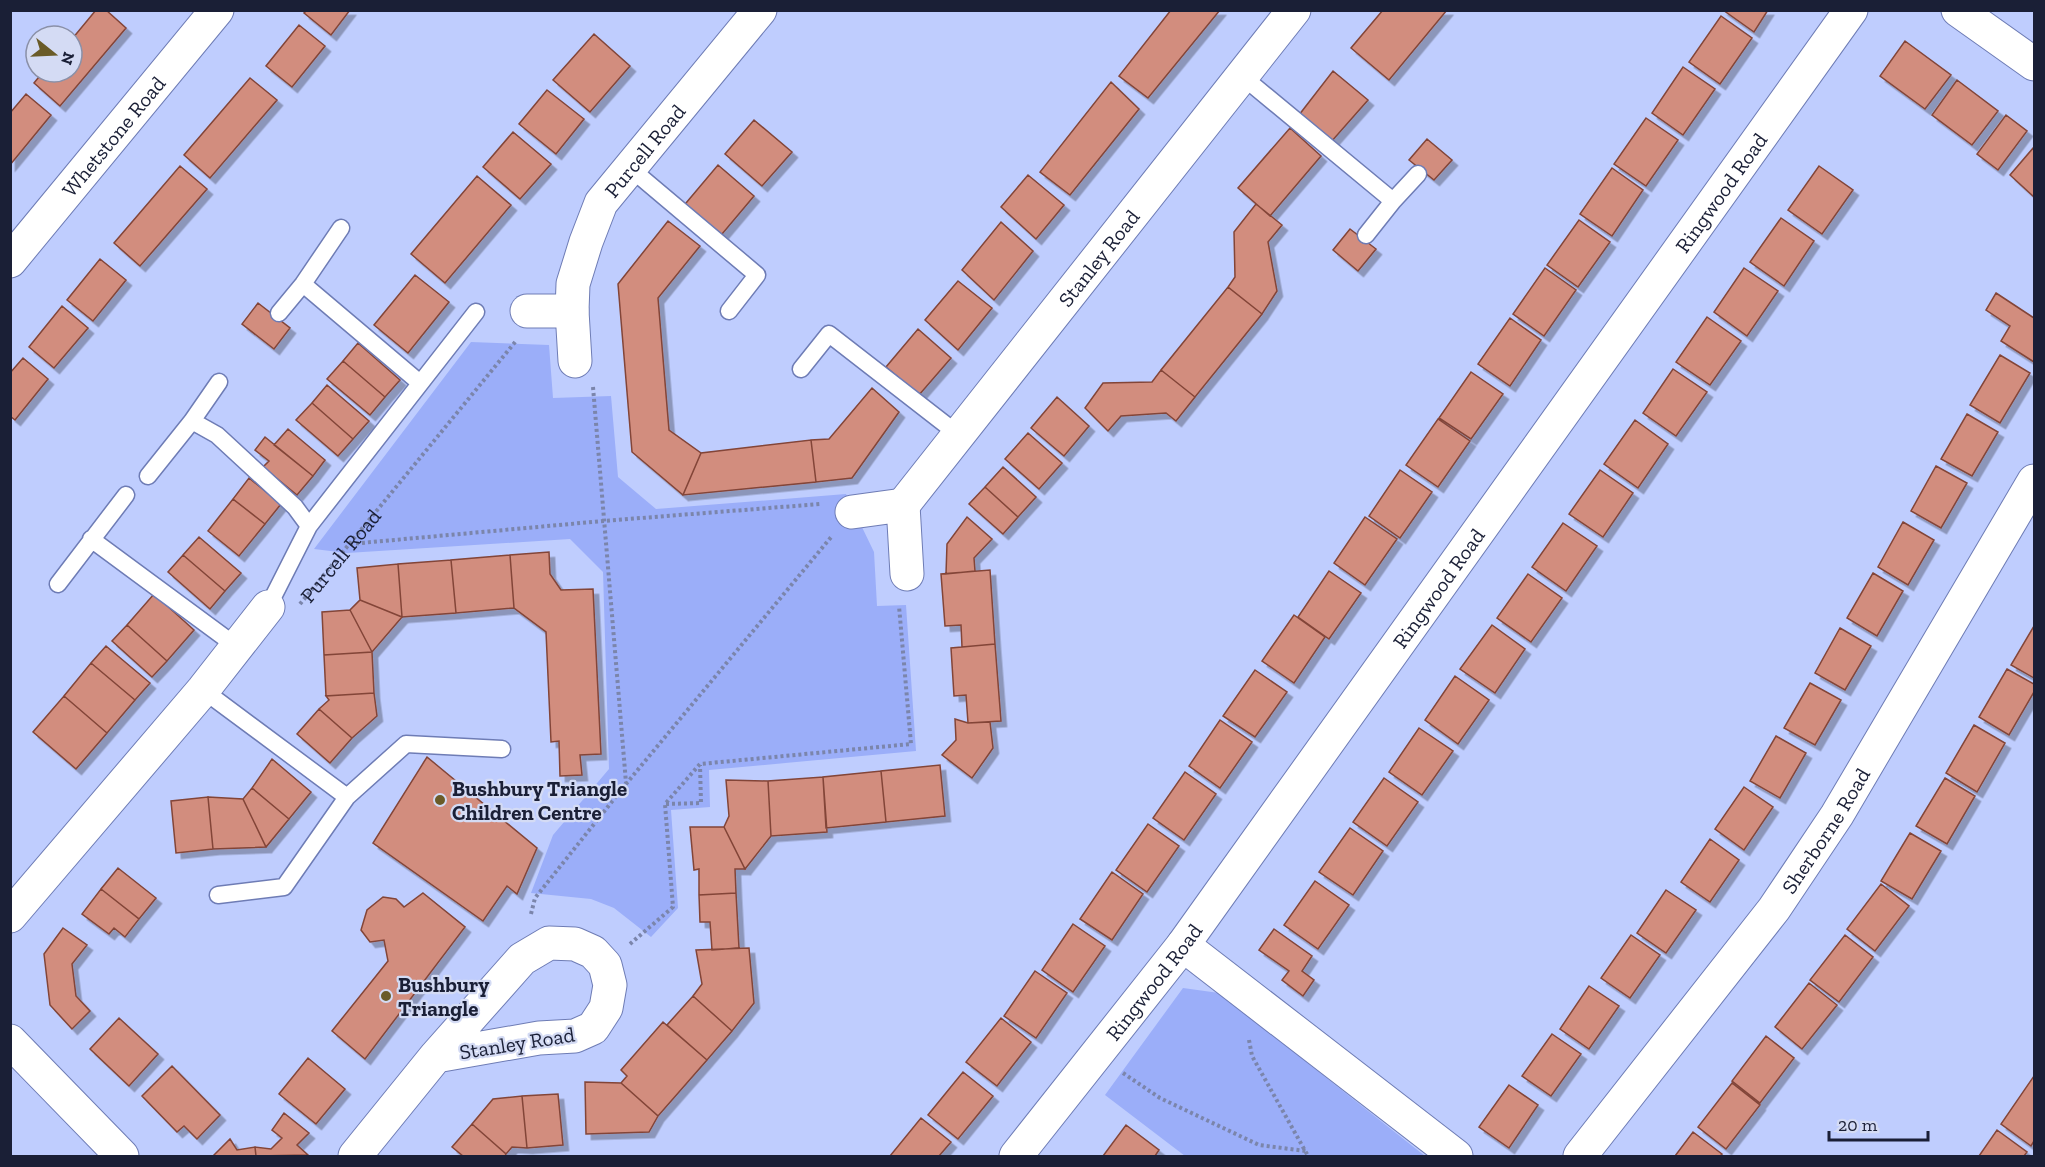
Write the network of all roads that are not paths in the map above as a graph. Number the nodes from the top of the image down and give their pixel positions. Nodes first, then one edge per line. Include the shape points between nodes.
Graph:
1 (217, 10) edge
2 (760, 10) edge
3 (1294, 10) edge
4 (1851, 10) edge
5 (1958, 10) edge
6 (2034, 64) edge
7 (1242, 76) junction
8 (630, 168) junction
9 (1418, 174) dead end
10 (1393, 201) junction
11 (341, 228) dead end
12 (1366, 235) dead end
13 (10, 261) edge
14 (303, 284) junction
15 (527, 311) road end
16 (572, 311) junction
17 (729, 311) dead end
18 (279, 312) dead end
19 (476, 312) dead end
20 (575, 361) road end
21 (801, 369) dead end
22 (219, 382) dead end
23 (420, 383) junction
24 (192, 421) junction
25 (959, 435) junction
26 (148, 476) dead end
27 (2034, 481) edge
28 (126, 495) dead end
29 (903, 505) junction
30 (852, 512) road end
31 (309, 526) junction
32 (91, 538) junction
33 (907, 574) road end
34 (58, 584) dead end
35 (268, 608) joint
36 (236, 646) junction
37 (203, 690) junction
38 (502, 749) dead end
39 (347, 797) junction
40 (218, 895) dead end
41 (10, 916) edge
42 (1183, 945) junction
43 (10, 1041) edge
44 (436, 1056) junction
45 (122, 1156) edge
46 (355, 1156) edge
47 (1016, 1156) edge
48 (1456, 1156) edge
49 (1580, 1156) edge

1 - 13 street, Whetstone Road
2 - 8 street, Purcell Road
3 - 7 street, Stanley Road
4 - 42 street, Ringwood Road
5 - 6 street
7 - 10 lane
7 - 25 street, Stanley Road
8 - 16 street, Purcell Road via 601,203 573,284
8 - 17 lane via 757,275
9 - 10 lane
10 - 12 lane
11 - 14 lane
14 - 18 lane
14 - 23 lane
15 - 16 street
16 - 20 street, Purcell Road
19 - 23 lane
21 - 25 lane via 829,334
22 - 24 lane
23 - 31 lane
24 - 26 lane
24 - 31 lane via 217,435 295,507
25 - 29 street, Stanley Road
27 - 49 street, Sherborne Road via 1837,815 1774,909
28 - 32 lane
29 - 30 street
29 - 33 street
31 - 35 lane
32 - 34 lane
32 - 36 lane
35 - 36 street, Purcell Road
36 - 37 street, Purcell Road
37 - 39 lane
37 - 41 street, Purcell Road
38 - 39 lane via 406,744
39 - 40 lane via 284,887
42 - 47 street, Ringwood Road
42 - 48 street
43 - 45 street
44 - 44 street, Stanley Road via 522,959 549,943 576,944 593,952 605,965 610,985 606,1008 593,1028 575,1036 538,1038
44 - 46 street, Stanley Road

